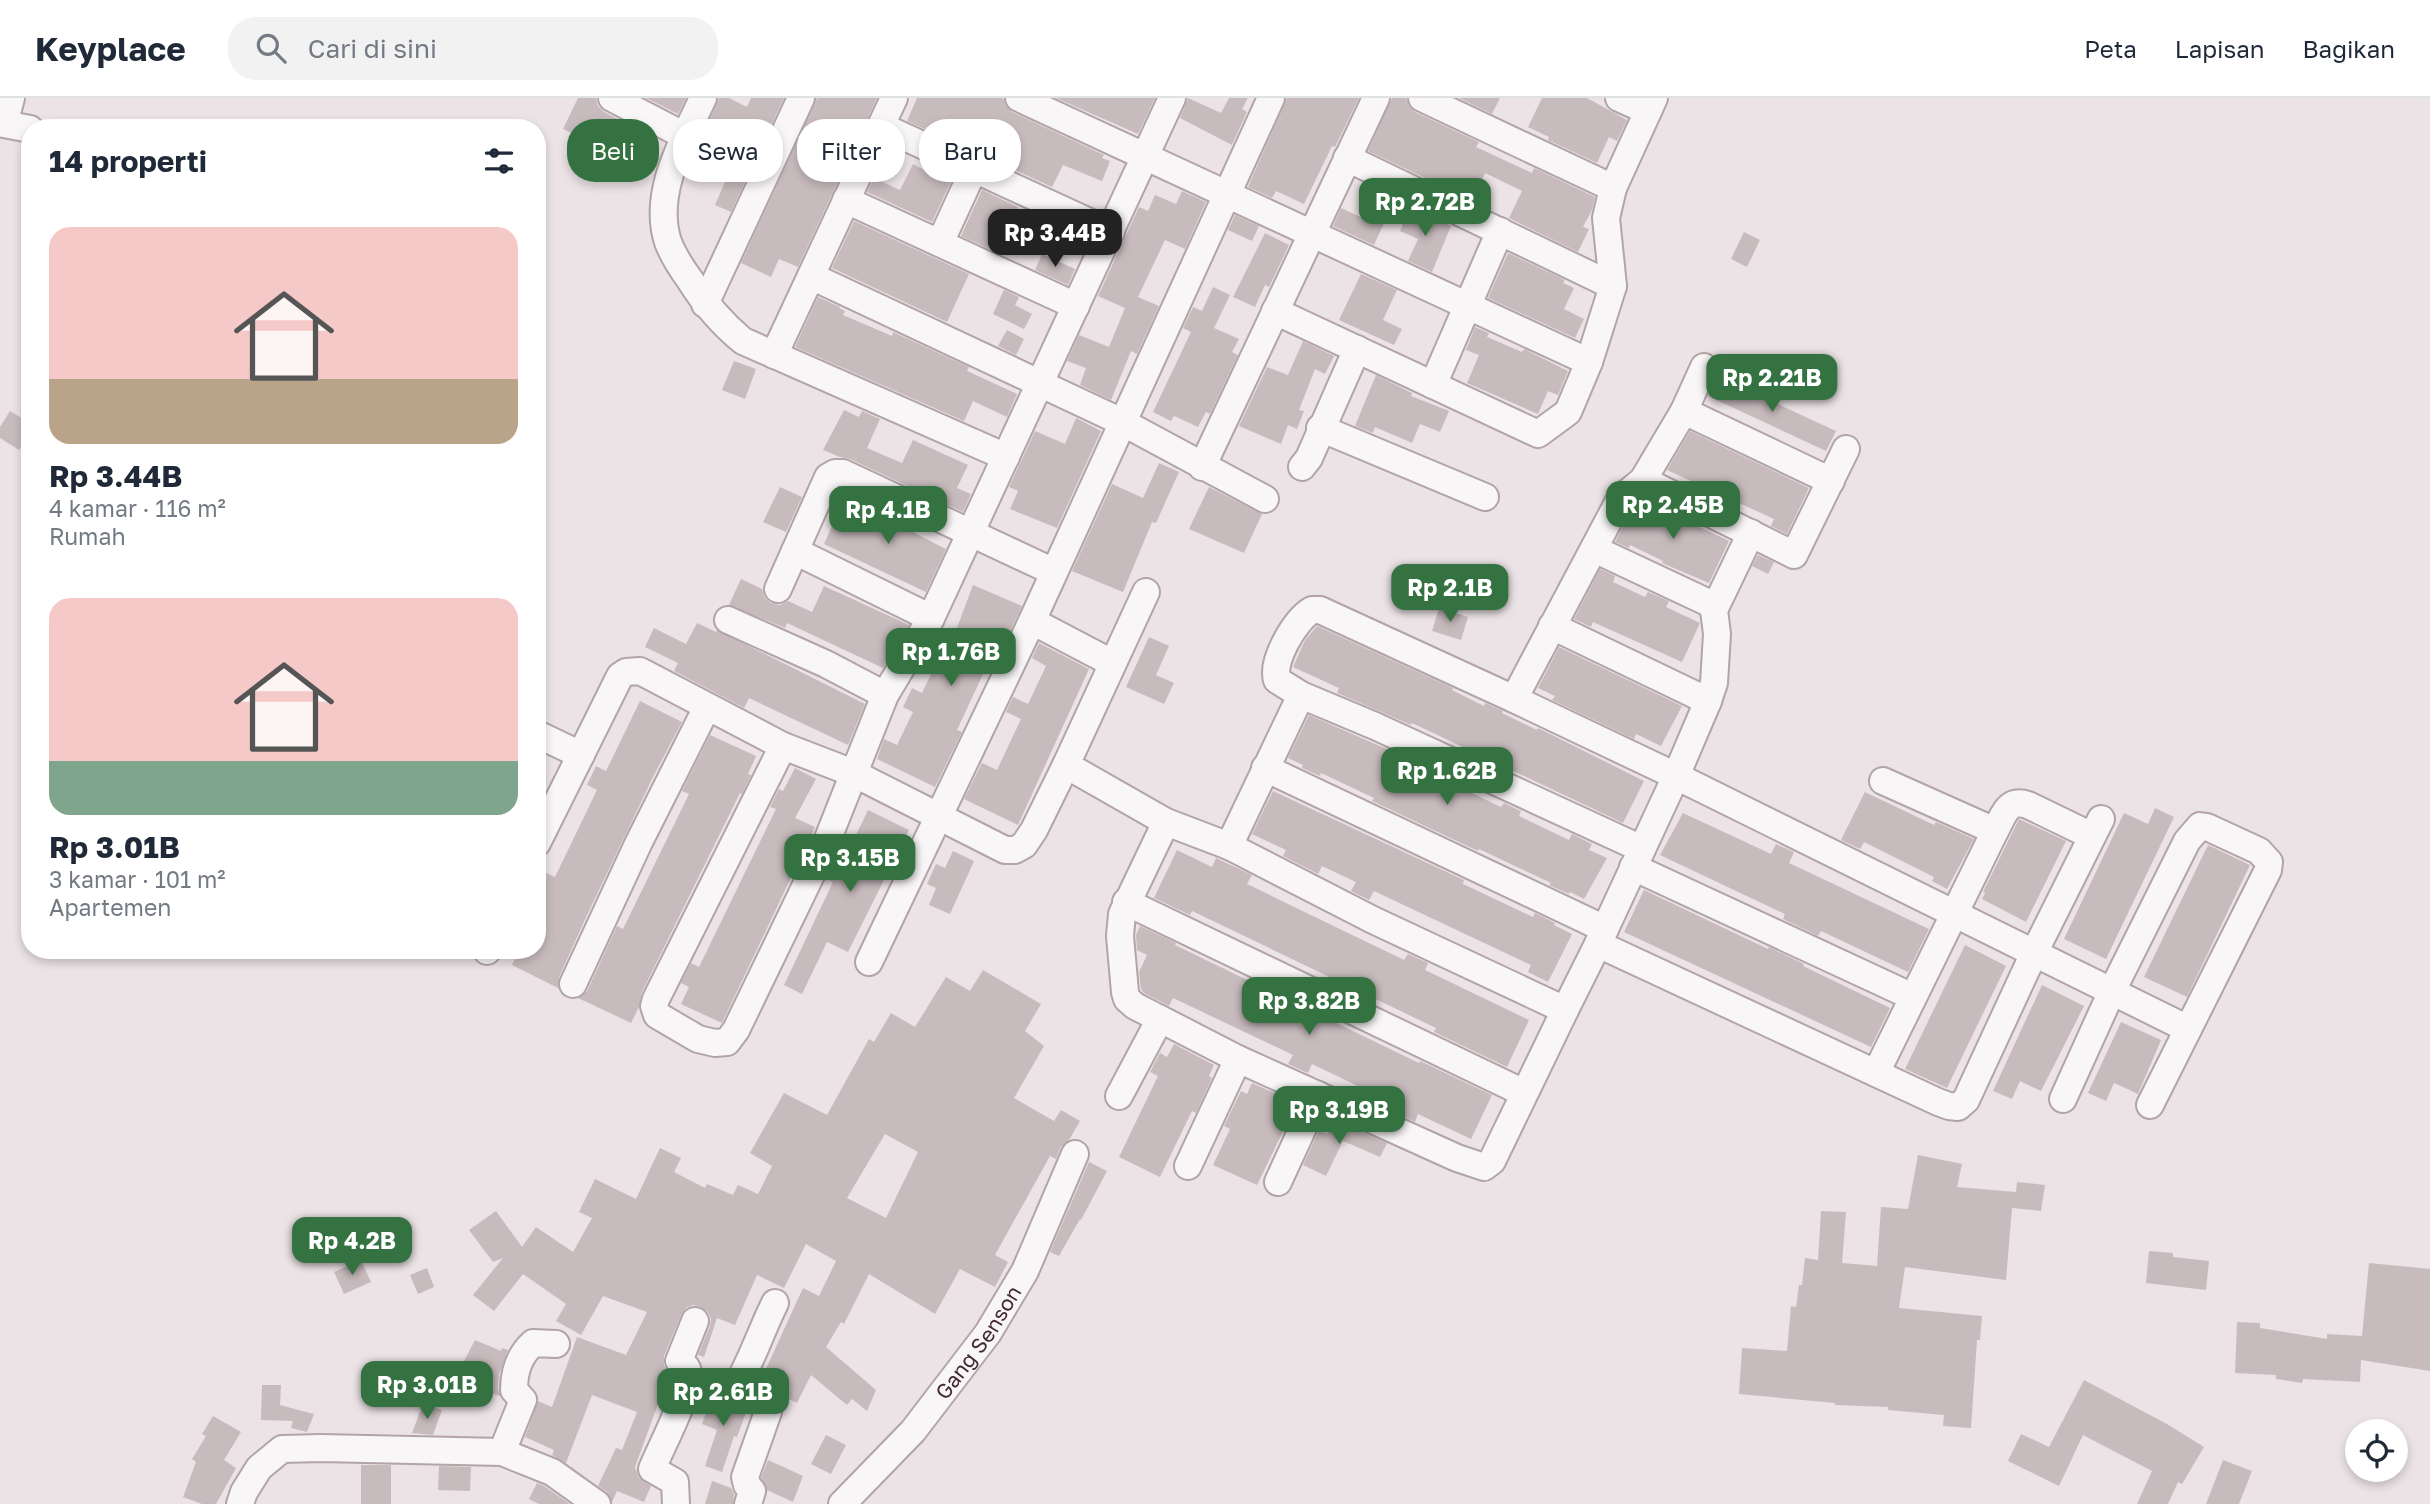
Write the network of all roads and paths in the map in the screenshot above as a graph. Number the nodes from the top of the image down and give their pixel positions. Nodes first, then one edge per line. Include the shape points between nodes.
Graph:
1 (11, 98) edge
2 (612, 98) edge
3 (703, 98) edge
4 (801, 98) edge
5 (894, 98) edge
6 (1018, 98) edge
7 (1172, 98) edge
8 (1271, 98) edge
9 (1376, 98) edge
10 (1422, 98) edge
11 (1619, 98) edge
12 (1651, 105) edge
13 (693, 119) edge
14 (884, 119) edge
15 (21, 127) edge
16 (673, 130) edge
17 (1145, 157) junction
18 (1348, 158) junction
19 (673, 164) edge
20 (855, 182) edge
21 (968, 182) edge
22 (1002, 182) edge
23 (1613, 188) junction
24 (1227, 194) junction
25 (846, 200) junction
26 (1500, 231) junction
27 (1111, 232) junction
28 (1312, 234) junction
29 (940, 243) junction
30 (811, 276) junction
31 (1613, 286) junction
32 (705, 304) junction
33 (1076, 306) junction
34 (1468, 306) junction
35 (1275, 311) junction
36 (1357, 349) junction
37 (774, 355) junction
38 (1589, 362) junction
39 (1704, 367) dead end
40 (1040, 384) junction
41 (1433, 385) junction
42 (1684, 411) junction
43 (1122, 422) junction
44 (1320, 428) junction
45 (1846, 449) dead end
46 (1006, 457) junction
47 (1202, 467) junction
48 (1302, 467) dead end
49 (1643, 480) junction
50 (1831, 481) junction
51 (1485, 497) dead end
52 (1265, 499) dead end
53 (1751, 533) junction
54 (971, 534) junction
55 (1594, 549) junction
56 (796, 551) junction
57 (1054, 572) junction
58 (778, 589) dead end
59 (1146, 592) dead end
60 (1714, 610) junction
61 (931, 618) junction
62 (729, 620) dead end
63 (1032, 621) junction
64 (1552, 626) junction
65 (1112, 663) junction
66 (885, 695) junction
67 (1301, 695) junction
68 (1514, 699) junction
69 (1708, 701) junction
70 (707, 707) junction
71 (546, 738) edge
72 (783, 746) junction
73 (581, 755) junction
74 (1066, 765) junction
75 (1265, 768) junction
76 (853, 773) junction
77 (1676, 776) junction
78 (1883, 782) dead end
79 (937, 817) junction
80 (546, 822) edge
81 (1166, 822) junction
82 (1995, 831) junction
83 (1229, 846) junction
84 (1638, 858) junction
85 (1126, 902) junction
86 (1954, 913) junction
87 (1602, 937) junction
88 (2034, 953) junction
89 (869, 962) dead end
90 (573, 984) dead end
91 (2112, 991) junction
92 (1913, 997) junction
93 (1565, 1010) junction
94 (1160, 1019) junction
95 (2188, 1029) junction
96 (1238, 1059) junction
97 (1876, 1073) junction
98 (1524, 1093) junction
99 (1318, 1095) junction
100 (1119, 1096) dead end
101 (2063, 1099) dead end
102 (2150, 1105) dead end
103 (1075, 1154) dead end
104 (1188, 1166) dead end
105 (1278, 1182) dead end
106 (775, 1303) dead end
107 (695, 1321) dead end
108 (556, 1344) dead end
109 (502, 1452) junction
110 (844, 1503) edge
111 (240, 1504) edge
112 (597, 1504) edge
113 (676, 1504) edge
114 (748, 1504) edge

1 - 15 street via 4,124
2 - 16 street
3 - 13 street
4 - 32 street
5 - 14 street
6 - 17 street
7 - 17 street
8 - 24 street
9 - 18 street
10 - 23 street
11 - 12 street
12 - 23 street
17 - 24 street
17 - 27 street
18 - 26 street
18 - 28 street
19 - 32 street via 664,220 669,243
20 - 25 street
21 - 29 street
22 - 27 street
23 - 31 street via 1606,218
24 - 28 street
24 - 43 street
25 - 29 street
25 - 30 street
26 - 31 street
26 - 34 street
27 - 33 street
28 - 34 street
28 - 35 street
29 - 33 street
30 - 37 street
30 - 40 street
31 - 38 street
32 - 37 street via 743,341
33 - 40 street
34 - 38 street
34 - 41 street
35 - 36 street
35 - 47 street
36 - 41 street
36 - 44 street
37 - 46 street
38 - 41 street via 1567,412 1538,434
39 - 42 street
40 - 43 street
40 - 46 street
42 - 49 street
42 - 50 street
43 - 47 street
43 - 57 street
44 - 48 street
44 - 51 street
45 - 50 street
46 - 54 street
47 - 52 street
49 - 53 street
49 - 55 street via 1619,499
50 - 53 street via 1794,555
53 - 60 street
54 - 56 street via 835,473 828,477
54 - 57 street
54 - 61 street
55 - 60 street via 1709,603
55 - 64 street
56 - 58 street
56 - 61 street
57 - 63 street
59 - 65 street
60 - 69 street via 1714,683
61 - 66 street
62 - 66 street
63 - 65 street
63 - 79 street
64 - 68 street
64 - 69 street
65 - 74 street
66 - 76 street
67 - 68 street via 1277,680 1276,663 1298,621 1312,610 1320,610
67 - 75 street
67 - 84 street via 1375,726
68 - 77 street
69 - 77 street
70 - 72 street
70 - 73 street via 640,671 626,672
70 - 90 street
71 - 73 street
72 - 76 street
72 - 76 street via 656,999 657,1016 698,1039 727,1042 736,1030 825,846
73 - 80 street
74 - 79 street via 1034,830 1015,850 1005,850
74 - 81 street
75 - 83 street
75 - 87 street
76 - 79 street
77 - 84 street
77 - 86 street
78 - 82 street
79 - 89 street
81 - 83 street
81 - 85 street
82 - 86 street
82 - 88 street via 2011,805 2018,802 2097,827
83 - 93 street
84 - 87 street
84 - 92 street
85 - 94 street via 1120,936 1127,999
85 - 98 street
86 - 88 street
86 - 92 street
87 - 93 street
87 - 97 street
88 - 91 street
88 - 97 street via 1962,1105 1949,1107
91 - 95 street
91 - 95 street via 2195,830 2207,827 2259,851 2269,862 2268,870
91 - 101 street
92 - 97 street
93 - 98 street
94 - 96 street
94 - 100 street
95 - 102 street
96 - 99 street
96 - 104 street
98 - 99 street via 1492,1161 1484,1167
99 - 105 street
103 - 110 street, Gang Senson via 1024,1271 988,1333 913,1431
106 - 114 street via 743,1374 770,1397 745,1477 752,1491
107 - 113 street via 679,1361 688,1372 686,1390 652,1469 676,1482
108 - 109 street via 533,1343 522,1354 514,1390 523,1400
109 - 111 street via 282,1449 259,1468
109 - 112 street via 552,1472

